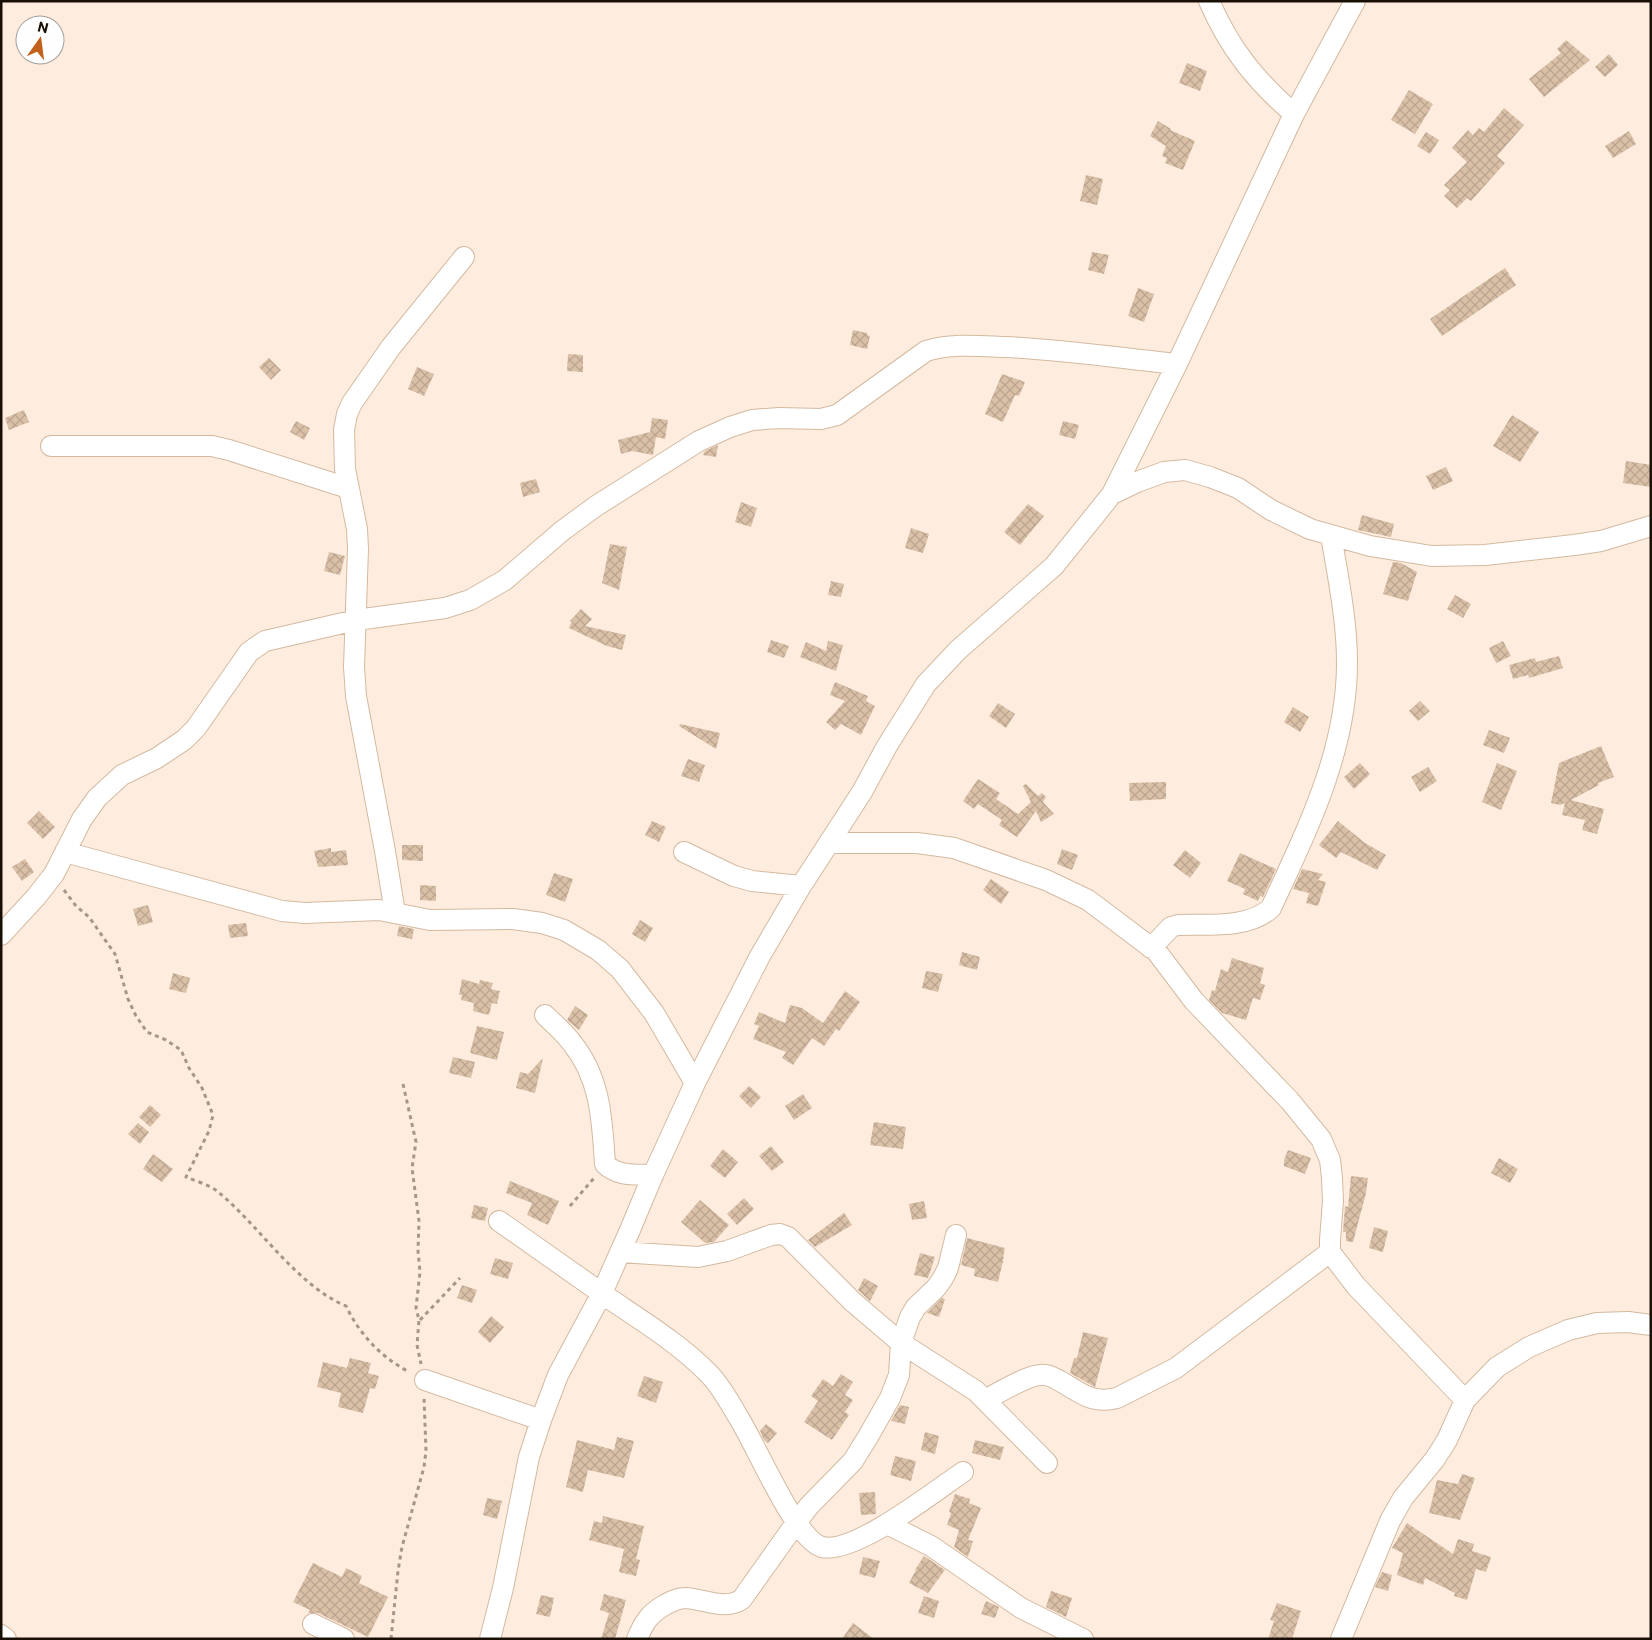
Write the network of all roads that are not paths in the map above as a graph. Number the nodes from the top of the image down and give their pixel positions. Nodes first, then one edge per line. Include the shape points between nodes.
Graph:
1 (1209, 1) edge
2 (1356, 1) edge
3 (1294, 114) junction
4 (464, 258) dead end
5 (1177, 364) junction
6 (51, 446) dead end
7 (348, 488) junction
8 (1112, 494) junction
9 (1651, 526) edge
10 (1331, 535) junction
11 (356, 620) junction
12 (829, 844) junction
13 (65, 852) junction
14 (684, 852) dead end
15 (801, 886) junction
16 (395, 913) junction
17 (1, 935) edge
18 (1151, 948) junction
19 (545, 1015) dead end
20 (695, 1083) junction
21 (653, 1174) junction
22 (499, 1221) dead end
23 (956, 1235) dead end
24 (620, 1252) junction
25 (1330, 1252) junction
26 (602, 1294) junction
27 (1651, 1325) edge
28 (901, 1343) junction
29 (425, 1380) road end
30 (985, 1400) junction
31 (1465, 1400) junction
32 (541, 1420) junction
33 (1047, 1462) dead end
34 (963, 1472) dead end
35 (796, 1523) junction
36 (887, 1524) junction
37 (313, 1624) dead end
38 (1, 1635) edge
39 (6, 1639) edge
40 (344, 1639) edge
41 (490, 1639) edge
42 (637, 1639) edge
43 (1083, 1639) edge
44 (1341, 1639) edge

1 - 3 street via 1222,31 1246,65
2 - 3 street
3 - 5 street
4 - 7 street via 391,347 352,403 344,430
5 - 8 street
5 - 11 street via 1054,350 964,345 926,351 837,415 821,419 752,420 699,441 596,506 504,580 470,600 445,608
6 - 7 street via 212,446
7 - 11 street via 357,530
8 - 10 street via 1164,472 1185,470 1238,488 1271,510 1310,529
8 - 12 street via 1054,566 958,650 926,684
9 - 10 street via 1574,546 1485,555 1432,556 1370,546
10 - 18 street via 1344,606 1347,663 1337,743 1320,799 1271,908 1257,918 1232,923 1171,927
11 - 13 street via 265,640 249,652 196,728 184,740 122,775 97,798
11 - 16 street via 356,696
12 - 15 street
12 - 18 street via 917,843 954,848 1046,880 1088,900
13 - 16 street via 282,911 380,910
13 - 17 street via 36,898
14 - 15 street via 734,876
15 - 20 street via 760,956
16 - 20 street via 430,920 513,919 564,930 598,950 620,969 654,1013
18 - 25 street via 1194,1001 1290,1101 1321,1139 1330,1160 1332,1178
19 - 21 street via 582,1056 596,1087 605,1164 612,1171 626,1174
20 - 21 street
21 - 24 street
22 - 26 street
23 - 28 street via 948,1268 936,1288 916,1307
24 - 26 street
24 - 28 street via 698,1257 727,1251 771,1235 788,1236 853,1302
25 - 30 street via 1176,1368 1117,1398 1095,1401 1042,1374
25 - 31 street via 1356,1286
26 - 32 street via 558,1375
26 - 35 street via 682,1349 711,1376 738,1415
27 - 31 street via 1597,1323 1568,1330 1497,1366
28 - 30 street
28 - 35 street via 898,1375 890,1398 869,1435 853,1461
29 - 32 street
30 - 33 street
31 - 44 street via 1447,1440 1403,1498 1390,1521
32 - 41 street via 529,1457
34 - 36 street
35 - 36 street via 822,1547 854,1541
35 - 42 street via 742,1599 724,1604 684,1598 672,1601 654,1611 644,1622
36 - 43 street via 943,1554 1021,1608
37 - 40 street
38 - 39 street

